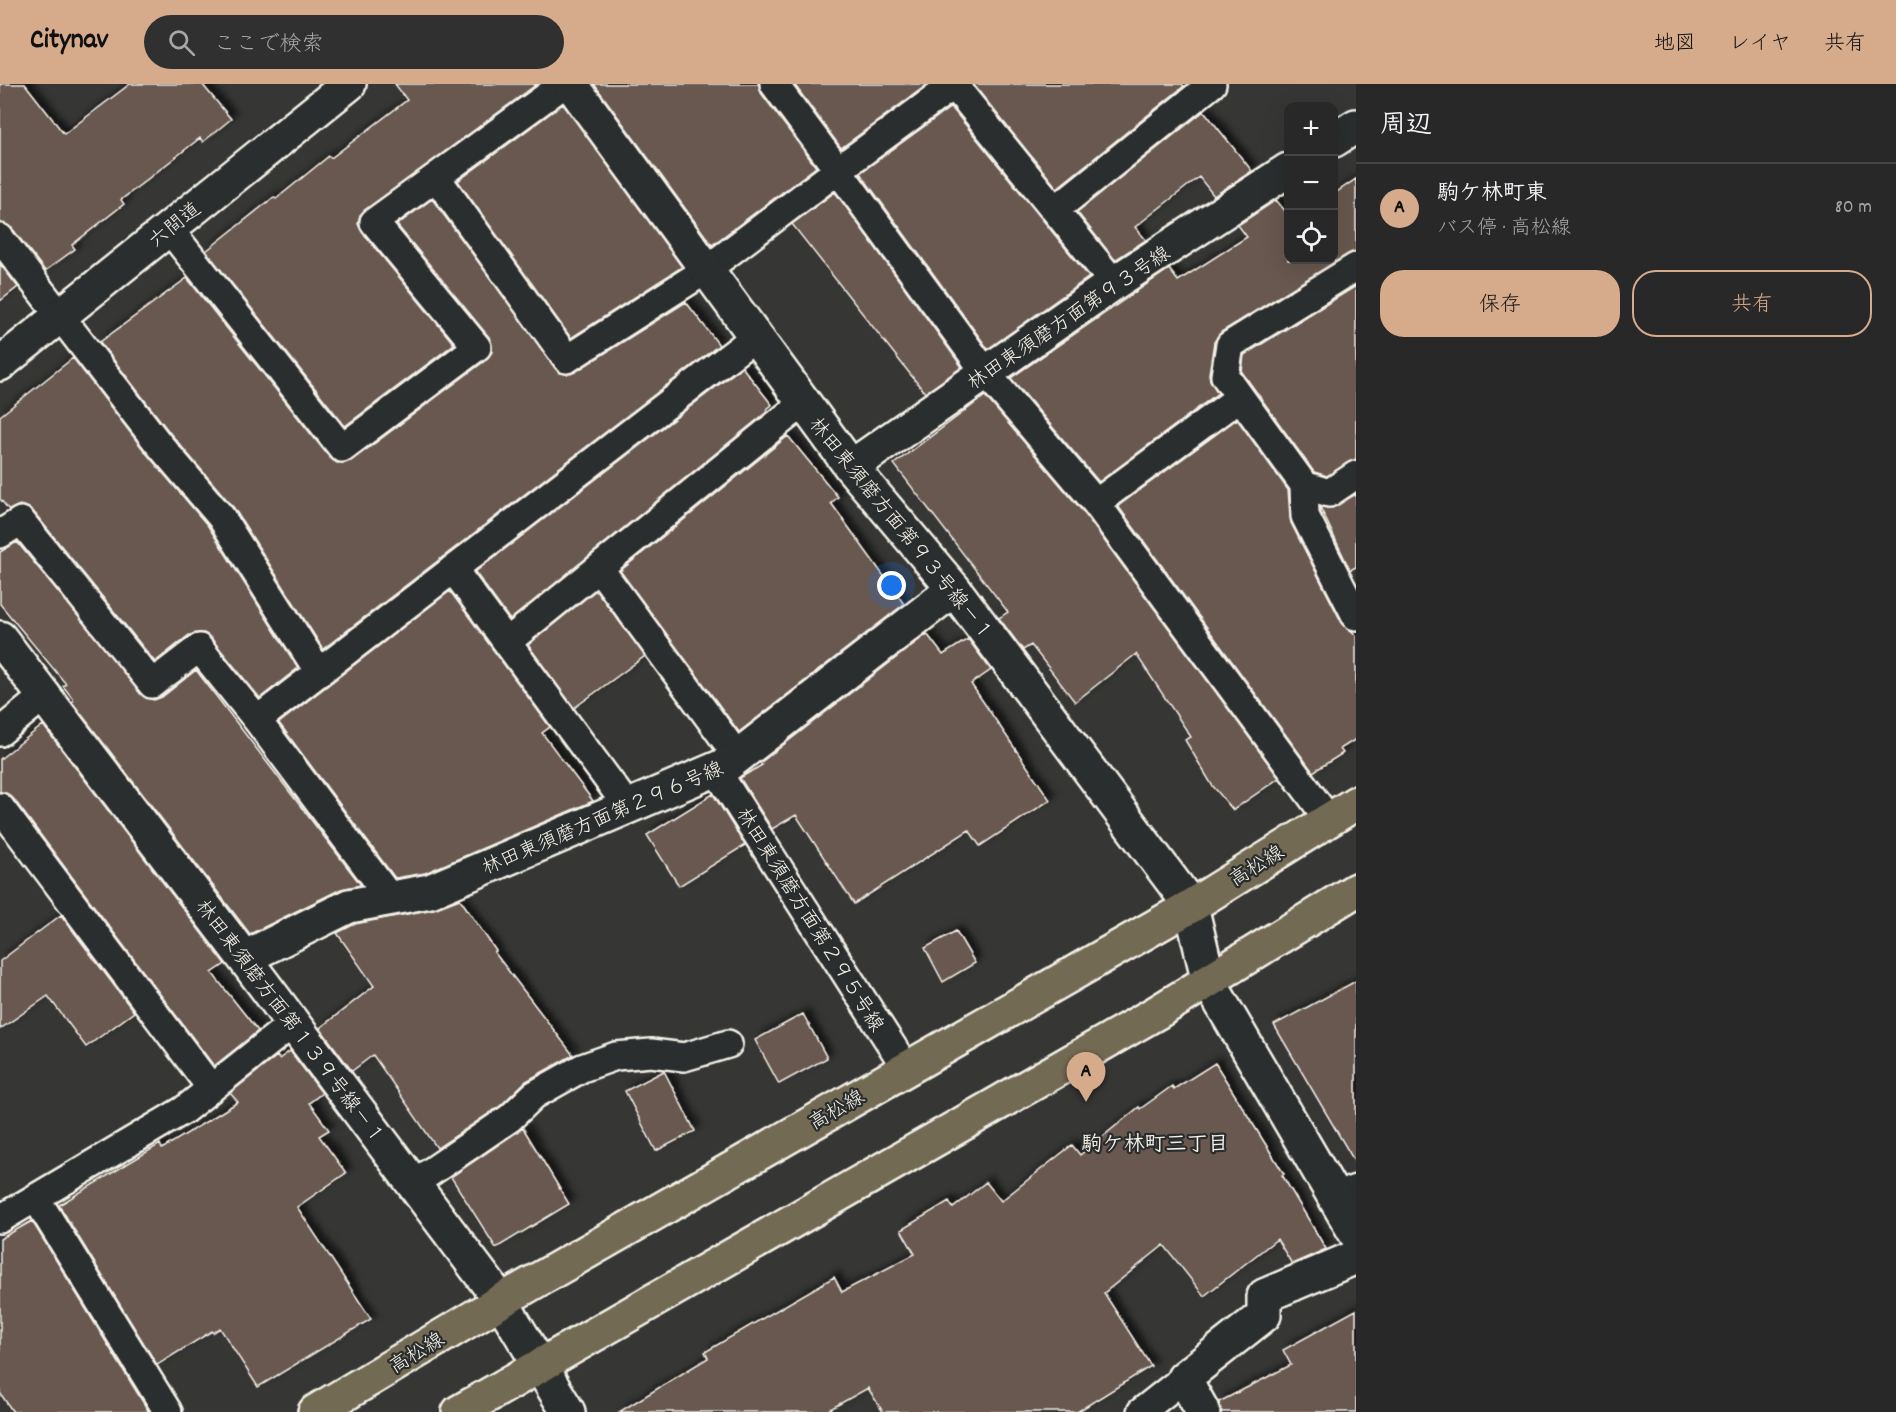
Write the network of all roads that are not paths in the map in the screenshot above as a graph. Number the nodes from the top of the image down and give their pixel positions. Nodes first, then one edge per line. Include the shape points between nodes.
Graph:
1 (349, 84) edge
2 (564, 84) edge
3 (572, 84) edge
4 (774, 84) edge
5 (954, 84) edge
6 (1212, 84) edge
7 (1356, 126) edge
8 (1338, 137) edge
9 (838, 170) junction
10 (1284, 173) edge
11 (436, 177) junction
12 (1055, 210) junction
13 (169, 229) junction
14 (0, 238) edge
15 (1356, 267) edge
16 (706, 270) junction
17 (1114, 283) junction
18 (60, 316) junction
19 (755, 337) junction
20 (0, 364) edge
21 (987, 373) junction
22 (1240, 397) junction
23 (803, 403) junction
24 (851, 467) junction
25 (1356, 475) edge
26 (1304, 485) junction
27 (1096, 503) junction
28 (0, 534) edge
29 (599, 568) junction
30 (453, 569) junction
31 (954, 589) junction
32 (1356, 616) edge
33 (0, 638) edge
34 (507, 642) junction
35 (319, 672) junction
36 (44, 696) junction
37 (257, 720) junction
38 (0, 732) edge
39 (727, 764) junction
40 (1356, 803) edge
41 (0, 807) edge
42 (628, 807) junction
43 (1329, 820) junction
44 (1356, 890) edge
45 (391, 899) junction
46 (1191, 906) junction
47 (244, 958) junction
48 (1209, 981) junction
49 (293, 1023) junction
50 (728, 1044) dead end
51 (906, 1068) junction
52 (211, 1088) junction
53 (413, 1185) junction
54 (1345, 1193) edge
55 (36, 1198) junction
56 (0, 1218) edge
57 (1356, 1234) edge
58 (1356, 1257) edge
59 (501, 1301) junction
60 (539, 1365) junction
61 (1184, 1378) junction
62 (168, 1412) edge
63 (315, 1412) edge
64 (459, 1412) edge
65 (568, 1412) edge
66 (1141, 1412) edge
67 (1203, 1412) edge

1 - 13 street, 六間道
2 - 11 lane
3 - 16 street, 林田東須磨方面第９３号線－１
4 - 9 lane
5 - 9 lane
5 - 12 lane
6 - 12 lane
7 - 8 street
9 - 16 lane
9 - 21 lane
10 - 17 street, 林田東須磨方面第９３号線
11 - 13 lane via 374,222 477,347 342,448
11 - 16 lane via 567,359
12 - 17 lane
13 - 18 street, 六間道
14 - 18 lane
15 - 22 lane via 1230,345 1225,376
16 - 19 street, 林田東須磨方面第９３号線－１
17 - 21 street, 林田東須磨方面第９３号線
18 - 20 street, 六間道
18 - 35 lane via 221,517
19 - 23 street, 林田東須磨方面第９３号線－１
19 - 30 lane
21 - 24 street, 林田東須磨方面第９３号線
21 - 27 lane
22 - 26 lane
22 - 27 lane
23 - 24 street, 林田東須磨方面第９３号線－１
23 - 29 lane
24 - 31 street, 林田東須磨方面第９３号線－１
25 - 26 lane via 1329,493
26 - 32 lane via 1305,516
27 - 43 lane
28 - 37 lane via 21,521 152,684 199,648
29 - 34 lane
29 - 39 lane, 林田東須磨方面第２９５号線
30 - 34 lane
30 - 35 lane
31 - 39 street, 林田東須磨方面第２９６号線
31 - 46 street, 林田東須磨方面第９３号線－１
33 - 36 street, 林田東須磨方面第１３９号線－１
34 - 42 lane
35 - 37 lane
36 - 38 lane
36 - 47 street, 林田東須磨方面第１３９号線－１
37 - 45 lane
39 - 42 street, 林田東須磨方面第２９６号線
39 - 51 lane, 林田東須磨方面第２９５号線
40 - 43 main road, 高松線
41 - 52 lane
42 - 45 street, 林田東須磨方面第２９６号線 via 430,891
43 - 46 main road, 高松線
44 - 48 main road
45 - 47 street, 林田東須磨方面第２９６号線 via 350,906
46 - 48 street, 林田東須磨方面第９３号線－１
46 - 51 main road, 高松線
47 - 49 street, 林田東須磨方面第１３９号線－１
48 - 54 street, 林田東須磨方面第９３号線－１
48 - 60 main road
49 - 52 lane
49 - 53 street, 林田東須磨方面第１３９号線－１
50 - 53 lane via 684,1057 651,1053 616,1056 582,1068 534,1095 510,1118
51 - 59 main road, 高松線
52 - 55 lane via 184,1110
53 - 59 street, 林田東須磨方面第１３９号線－１
54 - 57 street, 林田東須磨方面第９３号線－１
55 - 56 lane
55 - 62 lane
58 - 61 street via 1264,1296 1264,1315
59 - 60 street, 林田東須磨方面第１３９号線－１
59 - 63 main road, 高松線
60 - 64 main road
60 - 65 street, 林田東須磨方面第１３９号線－１
61 - 66 lane
61 - 67 street

